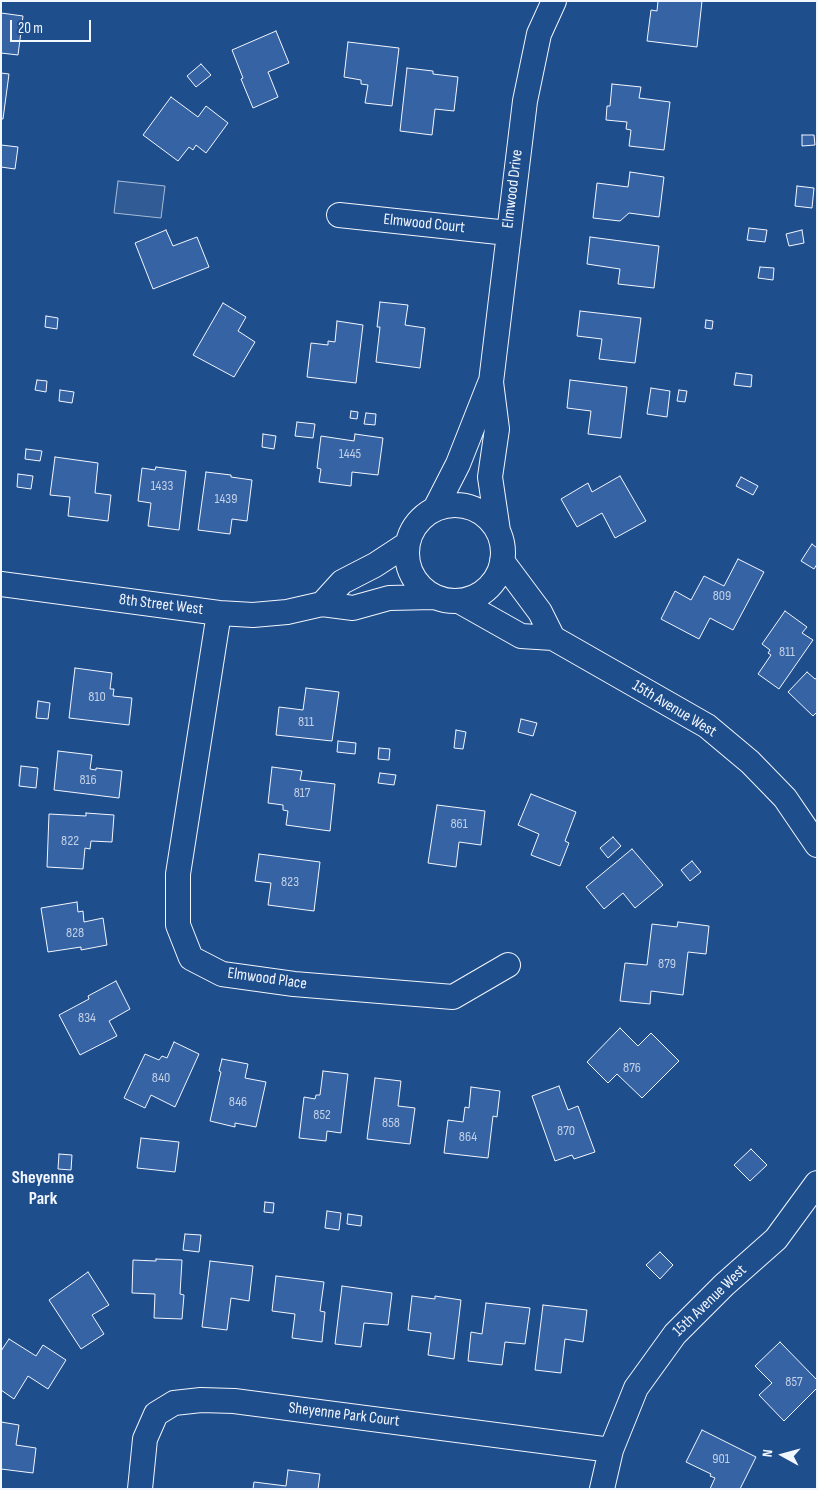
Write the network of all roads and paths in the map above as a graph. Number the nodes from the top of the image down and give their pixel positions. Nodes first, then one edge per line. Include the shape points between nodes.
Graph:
1 (554, 1) edge
2 (339, 215) dead end
3 (508, 233) junction
4 (491, 382) junction
5 (435, 508) junction
6 (498, 531) junction
7 (407, 544) junction
8 (502, 561) junction
9 (1, 584) edge
10 (434, 597) junction
11 (459, 601) junction
12 (322, 604) junction
13 (219, 613) junction
14 (553, 638) junction
15 (817, 845) edge
16 (508, 965) dead end
17 (817, 1183) edge
18 (611, 1450) junction
19 (140, 1489) edge
20 (602, 1489) edge

1 - 3 street, Elmwood Drive via 539,34 525,102
2 - 3 street, Elmwood Court
3 - 4 street, Elmwood Drive
4 - 5 street, Elmwood Drive via 458,464
4 - 6 street, Elmwood Drive via 497,429 490,477
5 - 6 street via 464,505 489,519
5 - 7 street via 422,517
6 - 8 street via 503,546
7 - 10 street via 407,560 412,575 421,588
7 - 12 street via 342,582
8 - 11 street via 497,576 487,589 474,598
8 - 14 street via 540,612
9 - 13 street, 8th Street West
10 - 11 street
10 - 12 street, 8th Street West via 389,598 354,608
11 - 14 street, 15th Avenue West via 521,636
12 - 13 street, 8th Street West via 253,615
13 - 16 street, Elmwood Place via 178,874 178,925 191,958 222,974 294,984 453,997
14 - 15 street, 15th Avenue West via 706,726 750,762 785,798
17 - 18 street, 15th Avenue West via 776,1239 675,1334 636,1388
18 - 19 street, Sheyenne Park Court via 234,1401 201,1400 174,1403 156,1414 144,1438
18 - 20 street, 15th Avenue West

